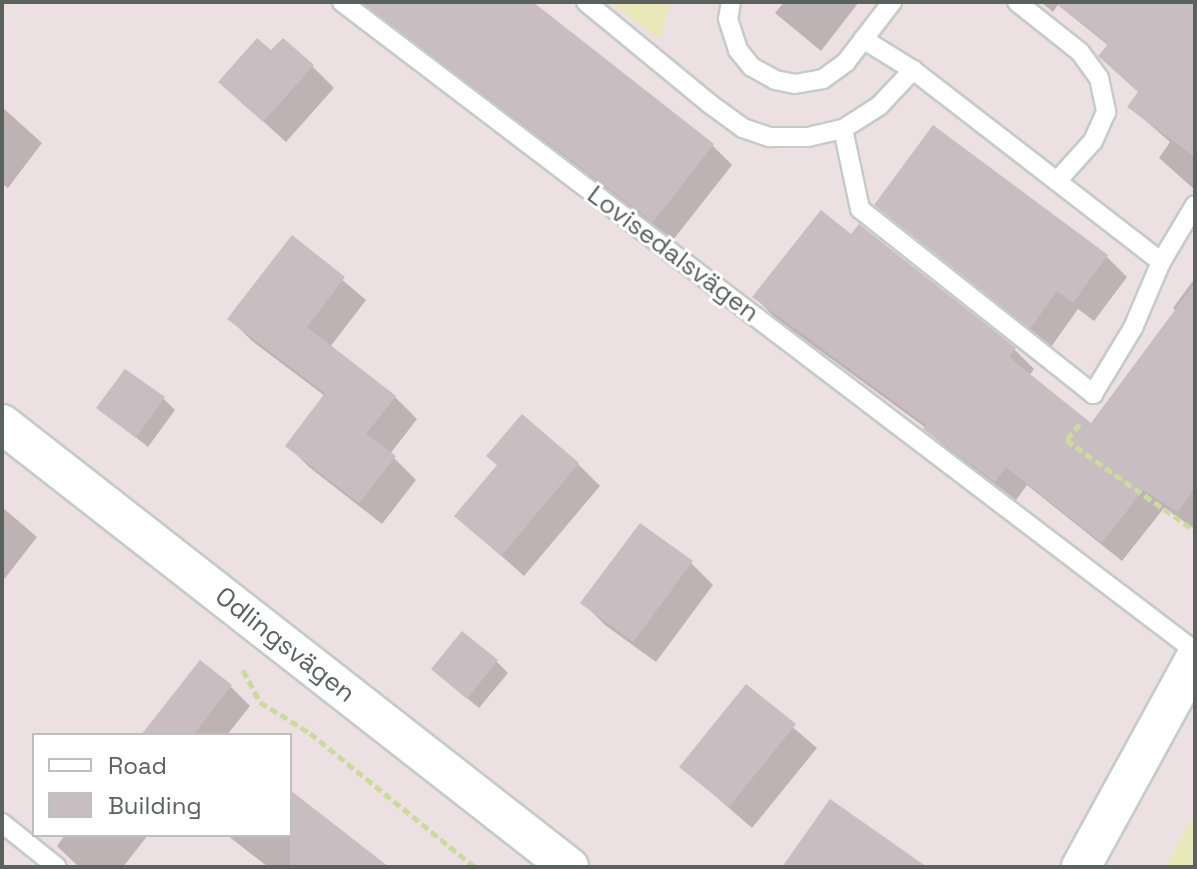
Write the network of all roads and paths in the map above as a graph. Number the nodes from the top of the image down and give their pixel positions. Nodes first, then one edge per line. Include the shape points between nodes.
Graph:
1 (342, 2) edge
2 (586, 2) edge
3 (731, 2) edge
4 (892, 2) edge
5 (1017, 2) edge
6 (863, 39) junction
7 (913, 70) junction
8 (843, 129) junction
9 (1057, 181) junction
10 (1195, 205) edge
11 (1161, 262) junction
12 (1093, 394) junction
13 (2, 424) edge
14 (1195, 531) edge
15 (1195, 651) edge
16 (1195, 659) edge
17 (239, 663) dead end
18 (2, 823) edge
19 (57, 867) edge
20 (475, 867) edge
21 (569, 867) edge
22 (1081, 867) edge

1 - 15 lane, Lovisedalsvägen
2 - 8 lane via 743,128 769,137 808,137
3 - 6 lane via 728,19 738,50 752,67 775,80 795,84 823,79 846,62
4 - 6 lane
5 - 9 lane via 1080,52 1099,78 1106,112 1093,141
6 - 7 lane
7 - 8 lane via 879,106
7 - 9 lane
8 - 12 lane via 860,209
9 - 11 lane
10 - 11 lane
11 - 12 lane via 1133,328
12 - 14 path via 1094,407 1066,440
13 - 21 street, Odlingsvägen
16 - 22 street
17 - 20 path via 260,702 310,733
18 - 19 lane

